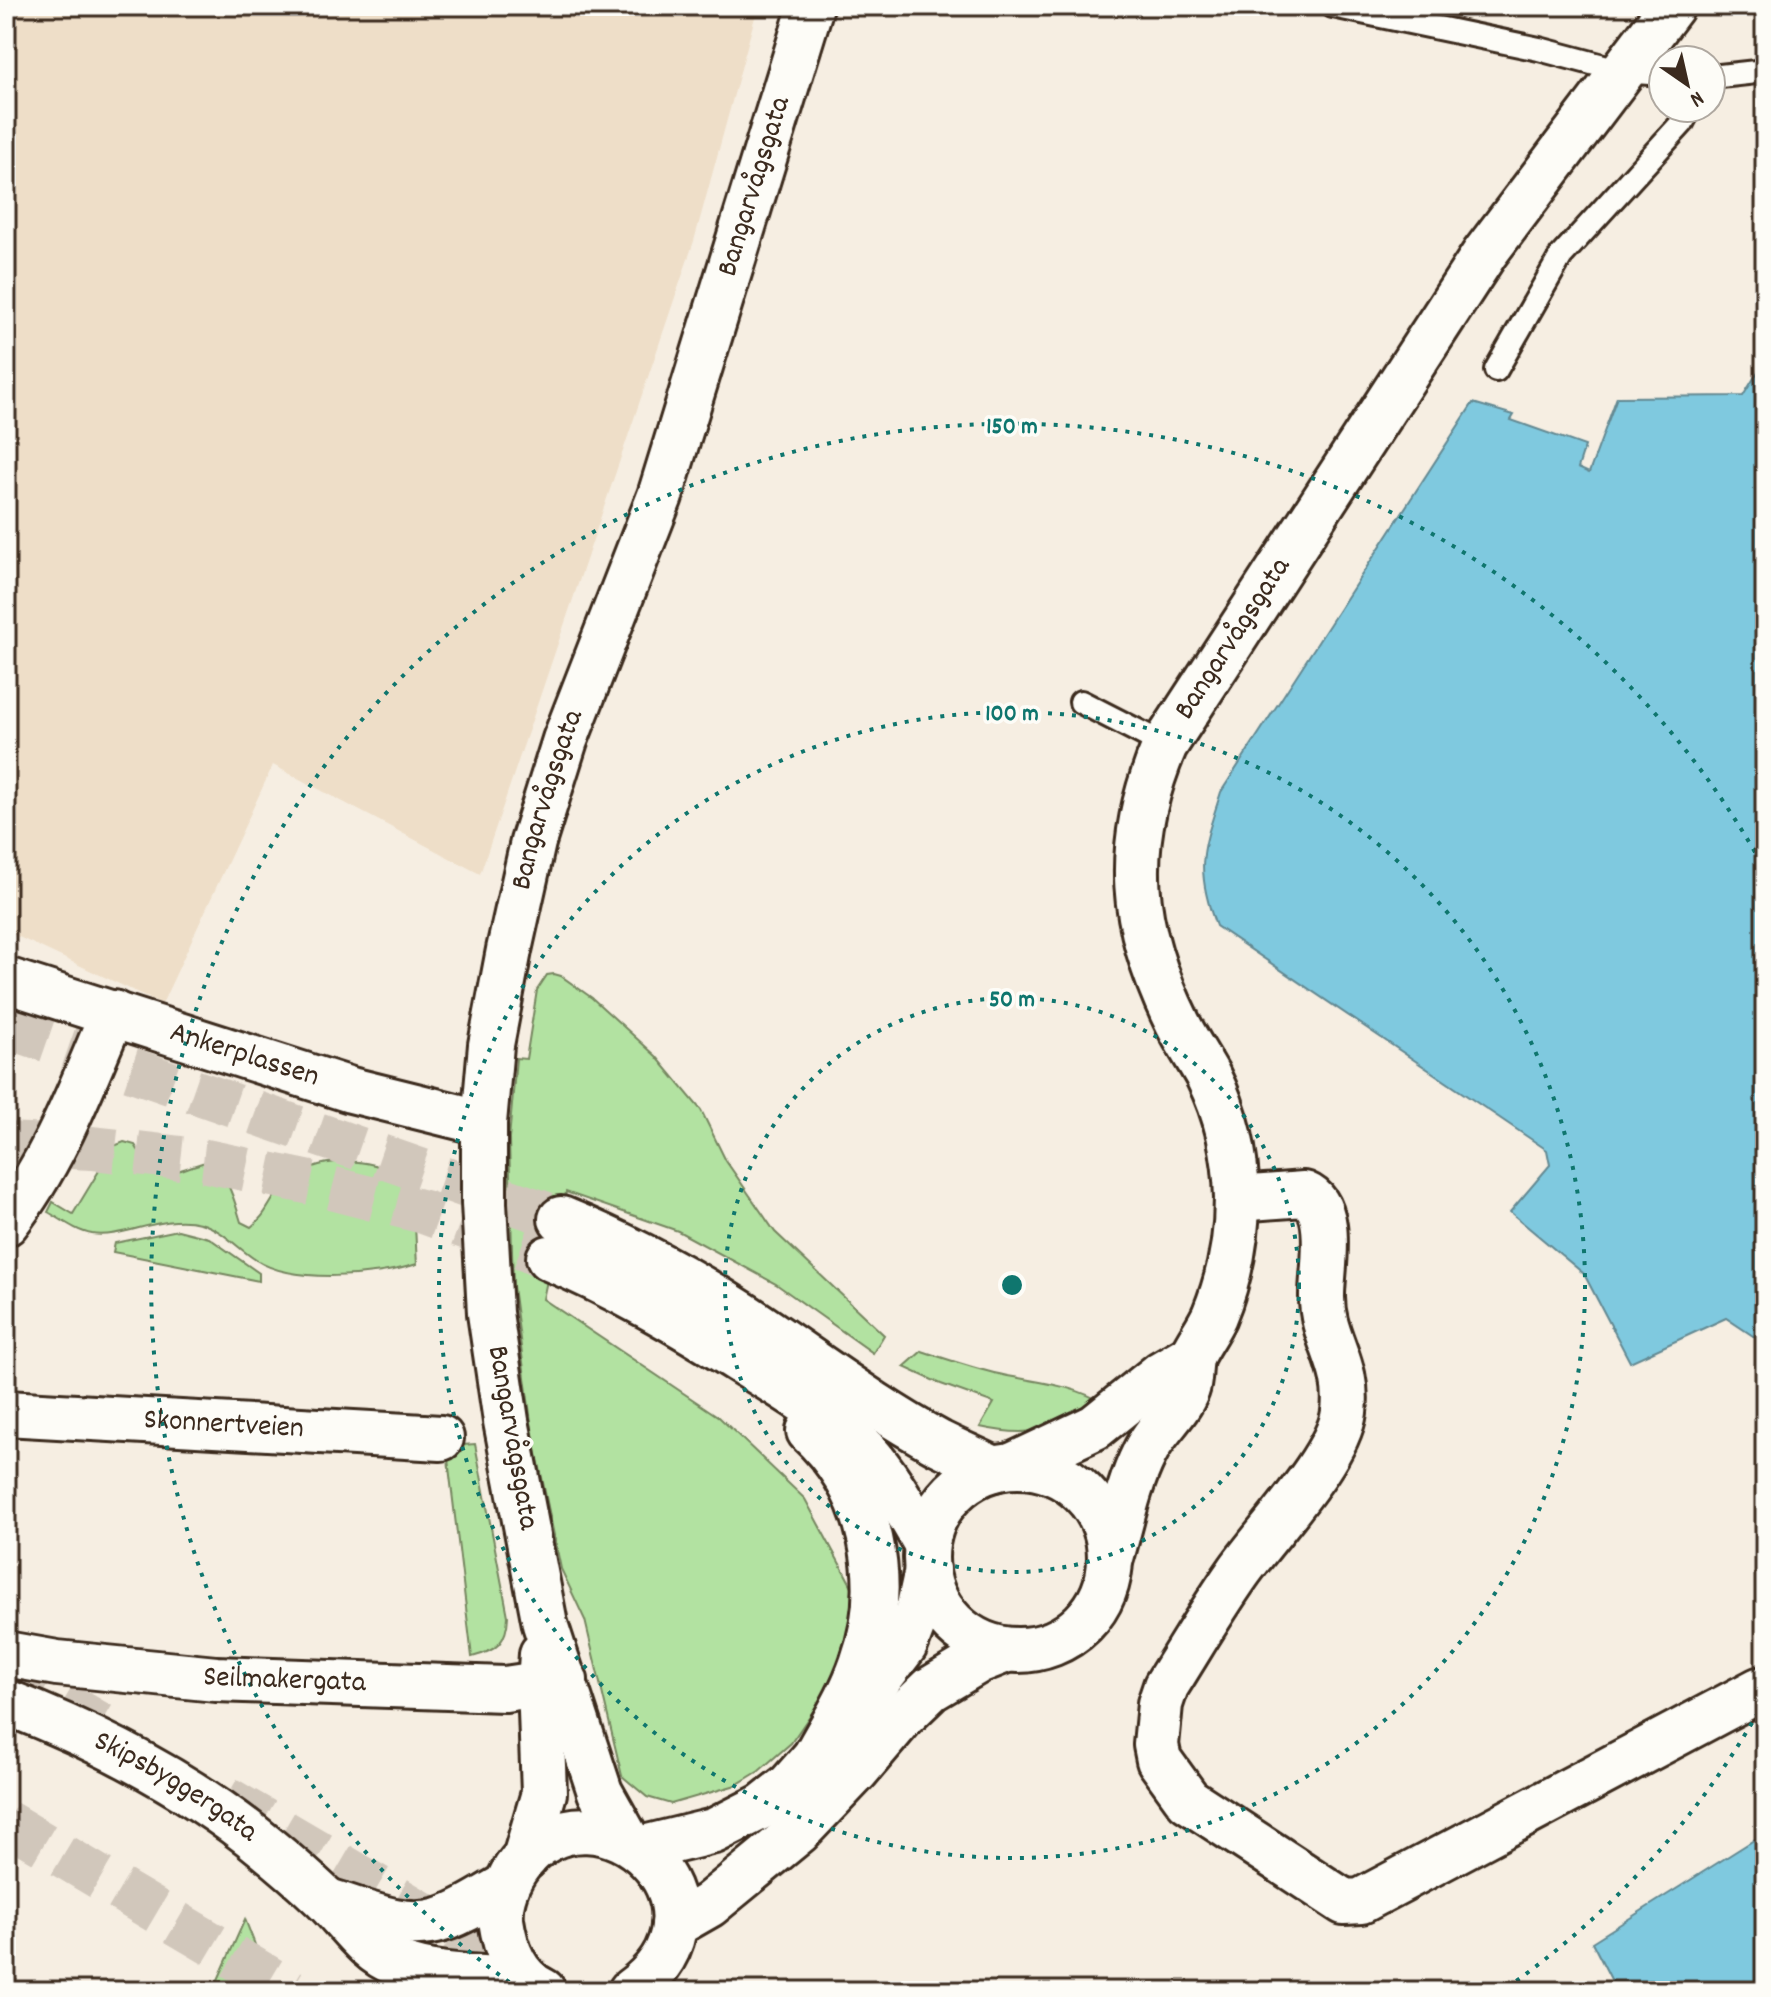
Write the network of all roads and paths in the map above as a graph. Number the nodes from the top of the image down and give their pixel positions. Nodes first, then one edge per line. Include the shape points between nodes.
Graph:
1 (811, 6) edge
2 (1333, 6) edge
3 (1672, 6) edge
4 (1765, 71) edge
5 (1643, 72) edge
6 (1727, 75) edge
7 (1681, 124) edge
8 (1496, 370) dead end
9 (1081, 702) dead end
10 (1165, 745) junction
11 (6, 980) edge
12 (113, 1013) junction
13 (484, 1123) junction
14 (1237, 1199) junction
15 (6, 1223) edge
16 (1191, 1356) junction
17 (773, 1381) junction
18 (6, 1413) edge
19 (441, 1438) dead end
20 (1004, 1467) junction
21 (926, 1556) junction
22 (1111, 1558) junction
23 (1006, 1650) junction
24 (6, 1654) edge
25 (552, 1682) junction
26 (1759, 1690) dead end
27 (6, 1702) edge
28 (817, 1753) junction
29 (634, 1844) junction
30 (516, 1872) junction
31 (326, 1900) junction
32 (668, 1957) edge
33 (537, 1988) edge
34 (631, 1991) edge

1 - 13 main road, Bangarvågsgata via 660,496 565,740 533,842 491,1045
2 - 5 lane
3 - 5 main road, Bangarvågsgata
4 - 6 lane
5 - 10 main road, Bangarvågsgata via 1485,253
7 - 8 lane via 1561,256
9 - 10 lane
10 - 14 main road, Bangarvågsgata via 1142,813 1137,900 1151,966 1226,1120
11 - 12 main road, Ankerplassen
12 - 13 main road, Ankerplassen via 351,1090
12 - 15 main road via 59,1138
13 - 25 main road, Bangarvågsgata via 495,1355
14 - 16 main road, Bangarvågsgata via 1227,1275 1213,1318
14 - 26 main road via 1304,1194 1319,1205 1326,1249 1322,1295 1326,1327 1346,1383 1344,1416 1323,1463 1238,1573 1166,1686 1156,1745 1159,1760 1188,1800 1344,1902 1361,1901
16 - 20 main road, Bangarvågsgata via 1095,1427
16 - 22 main road, Bangarvågsgata via 1187,1389 1144,1452
17 - 20 main road via 668,1316 584,1273 555,1239 612,1240 742,1314 939,1443
17 - 21 main road via 865,1452 891,1484
17 - 28 main road via 854,1490 873,1552 873,1619 863,1663
18 - 19 main road, Skonnertveien
20 - 21 main road via 975,1477 951,1494 935,1518
20 - 22 main road via 1044,1469 1071,1482 1092,1502 1106,1529
21 - 23 main road via 934,1595 951,1621 976,1640
21 - 28 main road via 918,1611 905,1645
22 - 23 main road via 1098,1602 1067,1637 1037,1648
23 - 32 main road via 931,1689 798,1832 709,1905
24 - 25 main road, Seilmakergata via 216,1679 505,1689
25 - 29 main road, Bangarvågsgata via 600,1792
25 - 30 main road, Bangarvågsgata via 544,1793
27 - 31 main road, Skipsbyggergata via 159,1771 251,1835
28 - 29 main road via 790,1785 740,1820 686,1840
29 - 30 main road, Skipsbyggergata via 601,1832 573,1832 547,1841
29 - 32 main road, Bangarvågsgata via 665,1879 672,1901
30 - 31 main road, Skipsbyggergata via 442,1920 424,1924 404,1924
30 - 33 main road, Bangarvågsgata via 500,1914 504,1943 514,1964
31 - 33 main road, Skipsbyggergata via 379,1955 397,1964
32 - 34 main road

